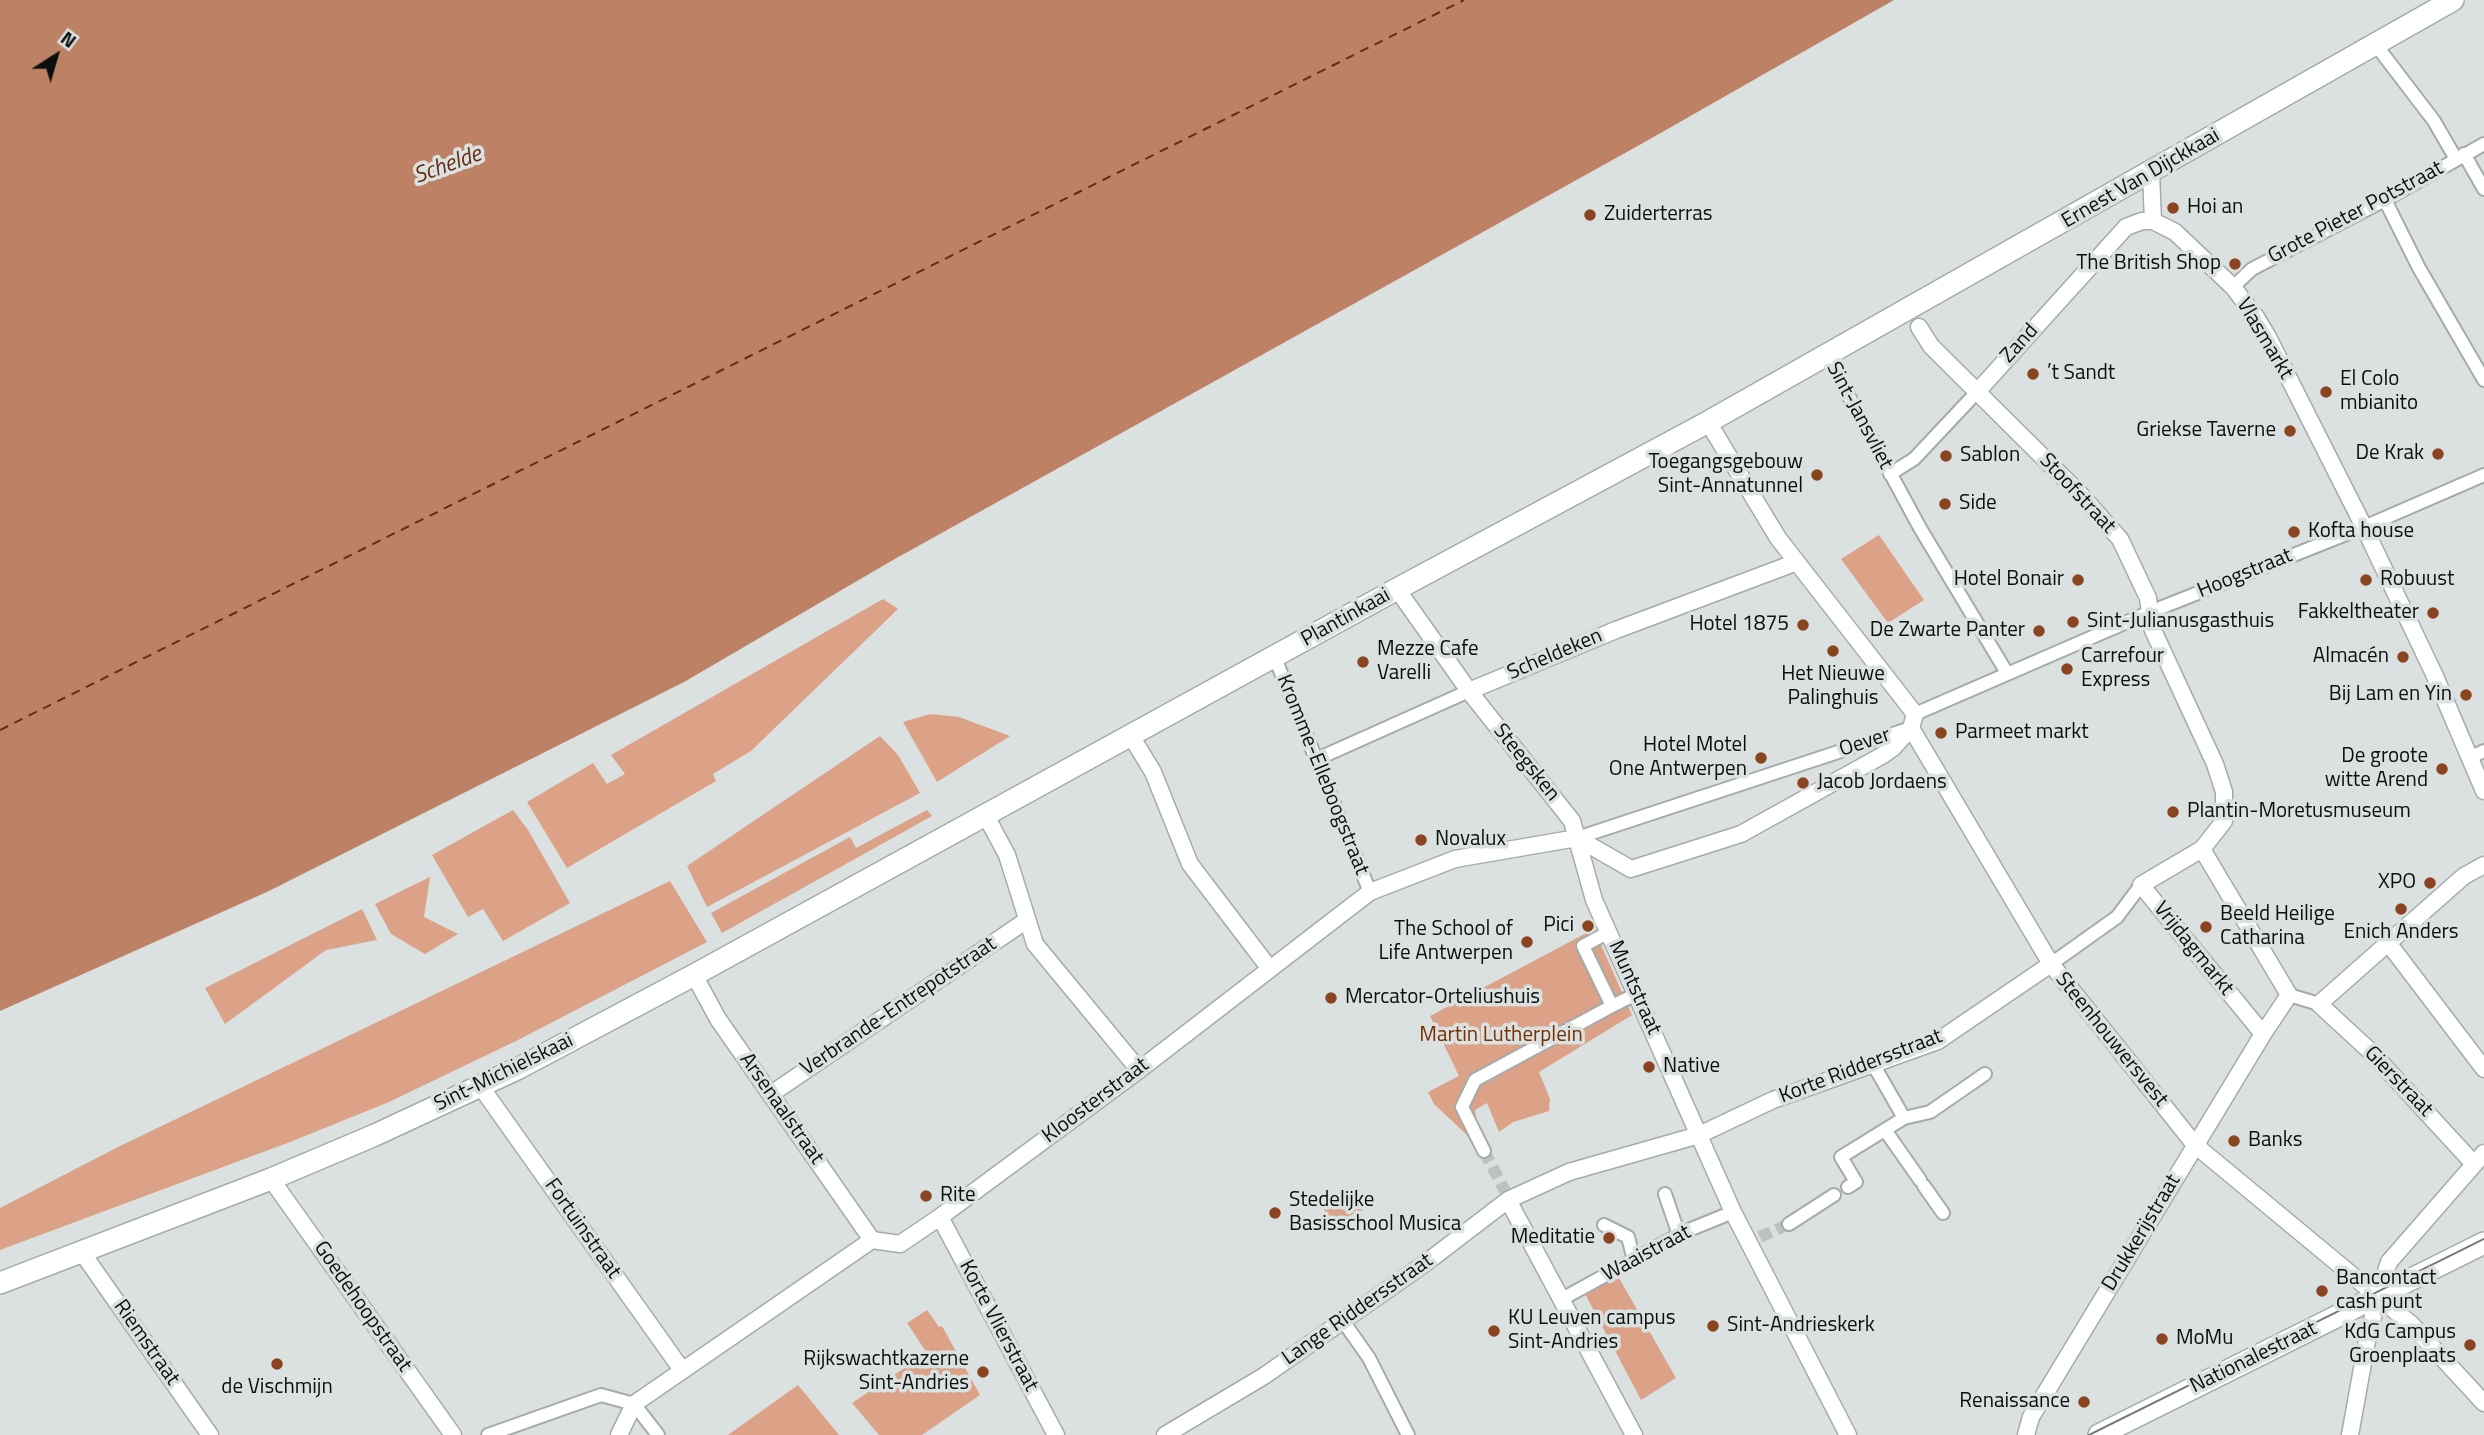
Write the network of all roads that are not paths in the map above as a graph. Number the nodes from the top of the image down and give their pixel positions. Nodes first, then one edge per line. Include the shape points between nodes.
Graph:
1 (2453, 0) edge
2 (2376, 45) junction
3 (2484, 144) edge
4 (2460, 157) junction
5 (2151, 173) junction
6 (2484, 189) edge
7 (2385, 200) junction
8 (2152, 220) junction
9 (2232, 287) junction
10 (1914, 318) junction
11 (1826, 354) junction
12 (2484, 380) edge
13 (1977, 392) junction
14 (1708, 422) junction
15 (1890, 474) junction
16 (2484, 475) edge
17 (2364, 527) junction
18 (1797, 562) junction
19 (1397, 589) junction
20 (2150, 612) junction
21 (1275, 658) junction
22 (2007, 673) junction
23 (1469, 691) junction
24 (1913, 721) junction
25 (1131, 736) junction
26 (2477, 755) edge
27 (1317, 759) junction
28 (2484, 791) edge
29 (986, 816) junction
30 (1577, 838) junction
31 (2202, 849) junction
32 (2484, 865) edge
33 (2141, 885) junction
34 (1370, 892) junction
35 (1027, 920) junction
36 (1609, 932) junction
37 (2389, 944) junction
38 (2051, 964) junction
39 (1270, 968) junction
40 (694, 975) junction
41 (1636, 994) junction
42 (2289, 995) junction
43 (2319, 1004) junction
44 (1612, 1006) junction
45 (2263, 1034) junction
46 (1873, 1064) junction
47 (2484, 1069) edge
48 (1139, 1070) junction
49 (1985, 1074) dead end
50 (481, 1087) junction
51 (771, 1094) junction
52 (1904, 1118) junction
53 (1885, 1130) junction
54 (1699, 1135) junction
55 (2195, 1145) junction
56 (1483, 1151) tunnel mouth
57 (2479, 1159) edge
58 (271, 1179) junction
59 (1848, 1187) dead end
60 (1665, 1194) dead end
61 (1507, 1195) junction
62 (1834, 1195) dead end
63 (1733, 1212) junction
64 (1943, 1213) dead end
65 (940, 1217) junction
66 (1789, 1224) tunnel mouth
67 (1604, 1225) dead end
68 (1679, 1235) junction
69 (872, 1240) junction
70 (2484, 1243) edge
71 (81, 1251) junction
72 (1634, 1260) junction
73 (0, 1283) edge
74 (2378, 1296) junction
75 (1562, 1299) junction
76 (1343, 1321) junction
77 (682, 1370) junction
78 (2484, 1403) edge
79 (634, 1404) junction
80 (1171, 1434) edge
81 (210, 1435) edge
82 (453, 1435) edge
83 (488, 1435) edge
84 (619, 1435) edge
85 (658, 1435) edge
86 (1056, 1435) edge
87 (1408, 1435) edge
88 (1634, 1435) edge
89 (1848, 1435) edge
90 (2025, 1435) edge
91 (2099, 1435) edge
92 (2350, 1435) edge

1 - 2 street, Ernest Van Dijckkaai
2 - 4 street
2 - 5 street, Ernest Van Dijckkaai
3 - 4 street, Grote Pieter Potstraat
4 - 6 street
4 - 7 street, Grote Pieter Potstraat
5 - 8 street
5 - 10 street, Ernest Van Dijckkaai
7 - 9 street, Grote Pieter Potstraat via 2252,269
7 - 12 street
8 - 9 street, Vlasmarkt via 2190,244
8 - 13 street, Zand via 2132,224 2119,233
9 - 17 street, Vlasmarkt via 2268,337
10 - 11 street, Ernest Van Dijckkaai
10 - 13 street, Stoofstraat via 1931,346
11 - 14 street, Sint-Jansvliet
11 - 15 street, Sint-Jansvliet
13 - 15 street, Zand via 1914,459
13 - 20 street, Stoofstraat via 2120,539
14 - 18 street
14 - 19 street, Plantinkaai
15 - 22 street, Sint-Jansvliet
16 - 17 street, Hoogstraat
17 - 20 street, Hoogstraat
17 - 26 street, Vlasmarkt
18 - 23 street, Scheldeken via 1616,629
18 - 24 street
19 - 21 street, Plantinkaai
19 - 23 street, Steegsken
20 - 22 street, Hoogstraat
20 - 31 street, Stoofstraat via 2152,628 2224,792 2224,821
21 - 25 street, Plantinkaai
21 - 27 street, Kromme-Elleboogstraat
22 - 24 street
23 - 27 street, Scheldeken
23 - 30 street, Steegsken via 1572,821
24 - 30 street, Oever
24 - 30 street, Oever via 1883,755 1741,834 1631,869
24 - 38 street, Steenhouwersvest
25 - 29 street, Plantinkaai
25 - 39 street via 1153,772 1190,864
26 - 28 street, Vlasmarkt
27 - 34 street, Kromme-Elleboogstraat
29 - 35 street via 1007,855
29 - 40 street, Sint-Michielskaai
30 - 34 street, Kloosterstraat via 1455,859
30 - 36 street, Muntstraat via 1594,901
31 - 33 street, Vrijdagmarkt
31 - 42 street
32 - 37 street via 2464,876
33 - 38 street via 2117,917
33 - 45 street, Vrijdagmarkt
34 - 39 street, Kloosterstraat
35 - 48 street via 1035,944
35 - 51 street, Verbrande-Entrepotstraat
36 - 41 street, Muntstraat
36 - 44 street via 1583,946
37 - 43 street
37 - 47 street
38 - 46 street, Korte Riddersstraat via 1938,1041
38 - 55 street, Steenhouwersvest
39 - 48 street, Kloosterstraat
40 - 50 street, Sint-Michielskaai
40 - 51 street, Arsenaalstraat via 718,1019
41 - 44 street
41 - 54 street, Muntstraat
42 - 43 street
42 - 45 street
43 - 57 street, Gierstraat
44 - 56 street via 1475,1080 1462,1107
45 - 55 street, Drukkerijstraat
46 - 52 street
46 - 54 street, Korte Riddersstraat via 1773,1100
48 - 65 street, Kloosterstraat
49 - 52 street via 1930,1112
50 - 58 street, Sint-Michielskaai
50 - 77 street, Fortuinstraat
51 - 69 street, Arsenaalstraat
52 - 53 street
53 - 59 street via 1841,1157 1856,1182
53 - 64 street
54 - 61 street, Lange Riddersstraat
54 - 63 street, Muntstraat
55 - 74 street, Steenhouwersvest
55 - 90 street, Drukkerijstraat via 2031,1417
57 - 74 street via 2389,1262
58 - 71 street, Sint-Michielskaai
58 - 82 street, Goedehoopstraat
60 - 68 street
61 - 75 street
61 - 76 street, Lange Riddersstraat via 1427,1262
62 - 66 street
63 - 68 street, Waaistraat
63 - 89 street, Muntstraat via 1754,1241
65 - 69 street, Kloosterstraat via 900,1244
65 - 86 street, Korte Vlierstraat
67 - 72 street via 1628,1237
68 - 72 street, Waaistraat
69 - 77 street
70 - 74 street, Nationalestraat
71 - 73 street, Sint-Michielskaai
71 - 81 street, Riemstraat
72 - 75 street, Waaistraat
74 - 78 street, Steenhouwersvest via 2411,1324
74 - 91 street, Nationalestraat
74 - 92 street
75 - 88 street
76 - 80 street, Lange Riddersstraat
76 - 87 street via 1369,1358
77 - 79 street
79 - 83 street via 601,1395
79 - 84 street
79 - 85 street

